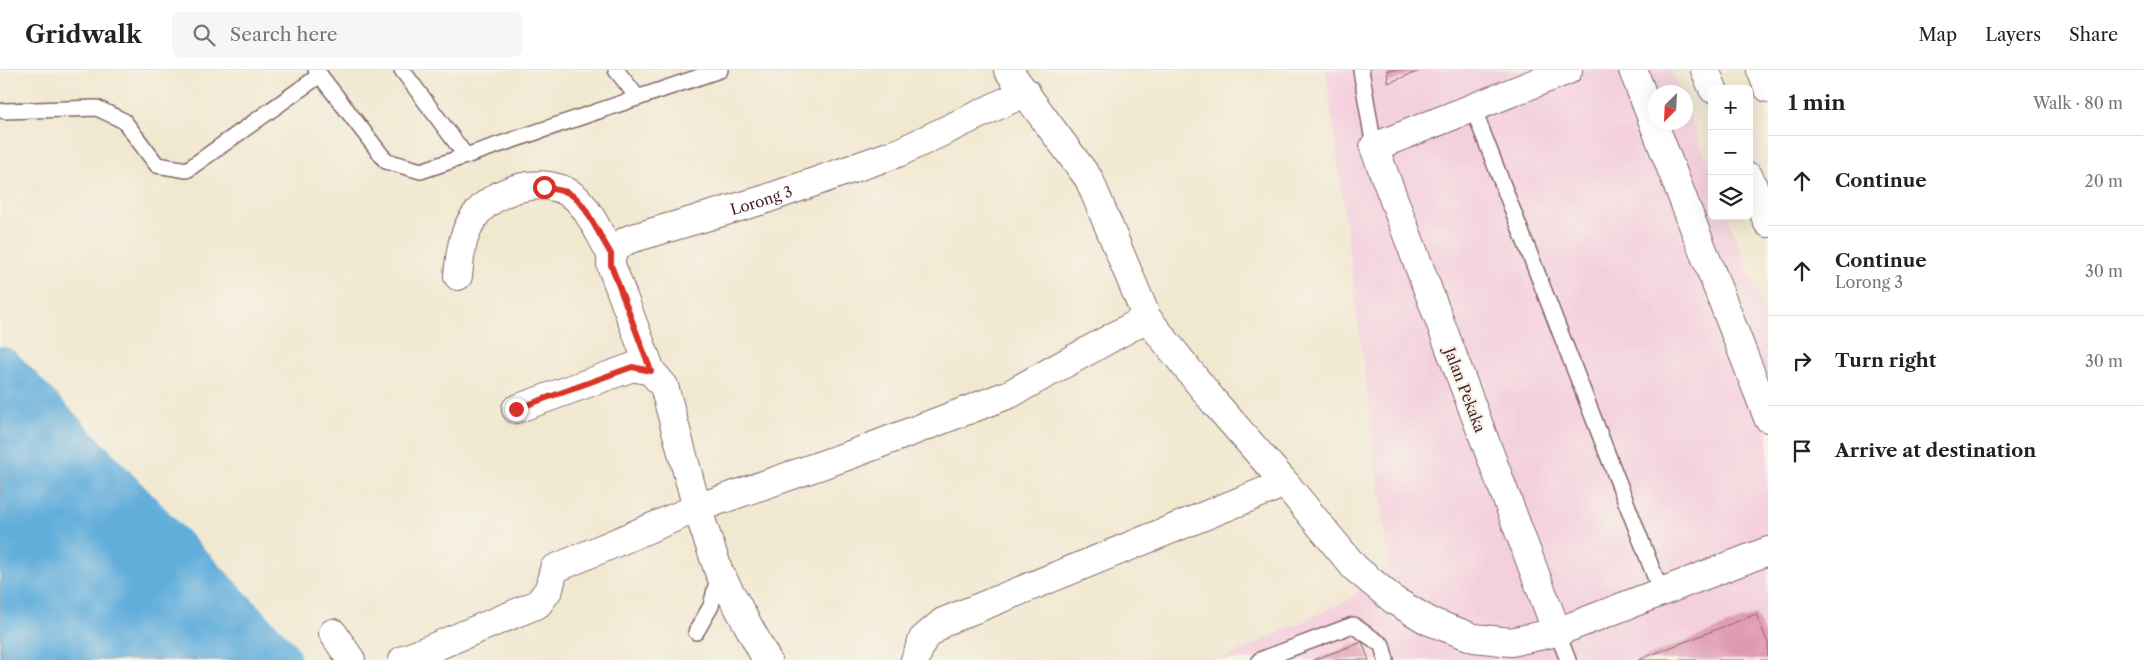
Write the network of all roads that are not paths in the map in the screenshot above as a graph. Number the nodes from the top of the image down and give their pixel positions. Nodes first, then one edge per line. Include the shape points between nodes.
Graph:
1 (402, 70) edge
2 (616, 70) edge
3 (720, 70) edge
4 (1008, 70) edge
5 (1361, 70) edge
6 (1568, 70) edge
7 (1634, 70) edge
8 (1705, 70) edge
9 (1761, 70) edge
10 (318, 73) edge
11 (1711, 85) edge
12 (1768, 88) edge
13 (1026, 92) junction
14 (638, 98) junction
15 (1473, 108) junction
16 (4, 111) dead end
17 (1374, 147) junction
18 (466, 156) junction
19 (1753, 187) edge
20 (1768, 223) edge
21 (611, 254) junction
22 (458, 276) dead end
23 (1147, 318) junction
24 (651, 371) junction
25 (516, 409) dead end
26 (1768, 418) edge
27 (1285, 482) junction
28 (697, 508) junction
29 (1768, 551) edge
30 (720, 572) junction
31 (1661, 592) junction
32 (696, 632) dead end
33 (1557, 632) junction
34 (333, 633) dead end
35 (351, 660) edge
36 (403, 660) edge
37 (767, 660) edge
38 (915, 660) edge
39 (1260, 660) edge
40 (1386, 660) edge
41 (1568, 660) edge

1 - 18 lane
2 - 14 lane
3 - 14 lane
4 - 13 street
5 - 17 lane
6 - 15 street
7 - 26 street
8 - 11 street
9 - 12 street
10 - 16 lane via 187,170 157,165 124,121 97,108
10 - 18 lane via 386,161 421,171
13 - 21 street, Lorong 3 via 900,152 763,200 630,238 615,247
13 - 23 street via 1089,179
14 - 18 lane
15 - 17 street
15 - 31 lane
17 - 33 street, Jalan Pekaka
19 - 20 street
21 - 22 street via 576,198 557,188 515,188 490,202 473,219 460,249
21 - 24 street via 611,265
23 - 27 street via 1214,402
23 - 28 street via 1010,394 850,455
24 - 25 street via 632,367
24 - 28 street via 664,386
27 - 33 street via 1355,568 1395,602 1429,622 1474,638 1511,642
27 - 38 street via 943,622 923,639
28 - 30 street
28 - 36 street via 554,569 549,589 538,604
29 - 31 street
30 - 32 lane via 711,606
30 - 37 street
31 - 33 street
33 - 41 lane
34 - 35 street
39 - 40 lane via 1353,625 1382,645

